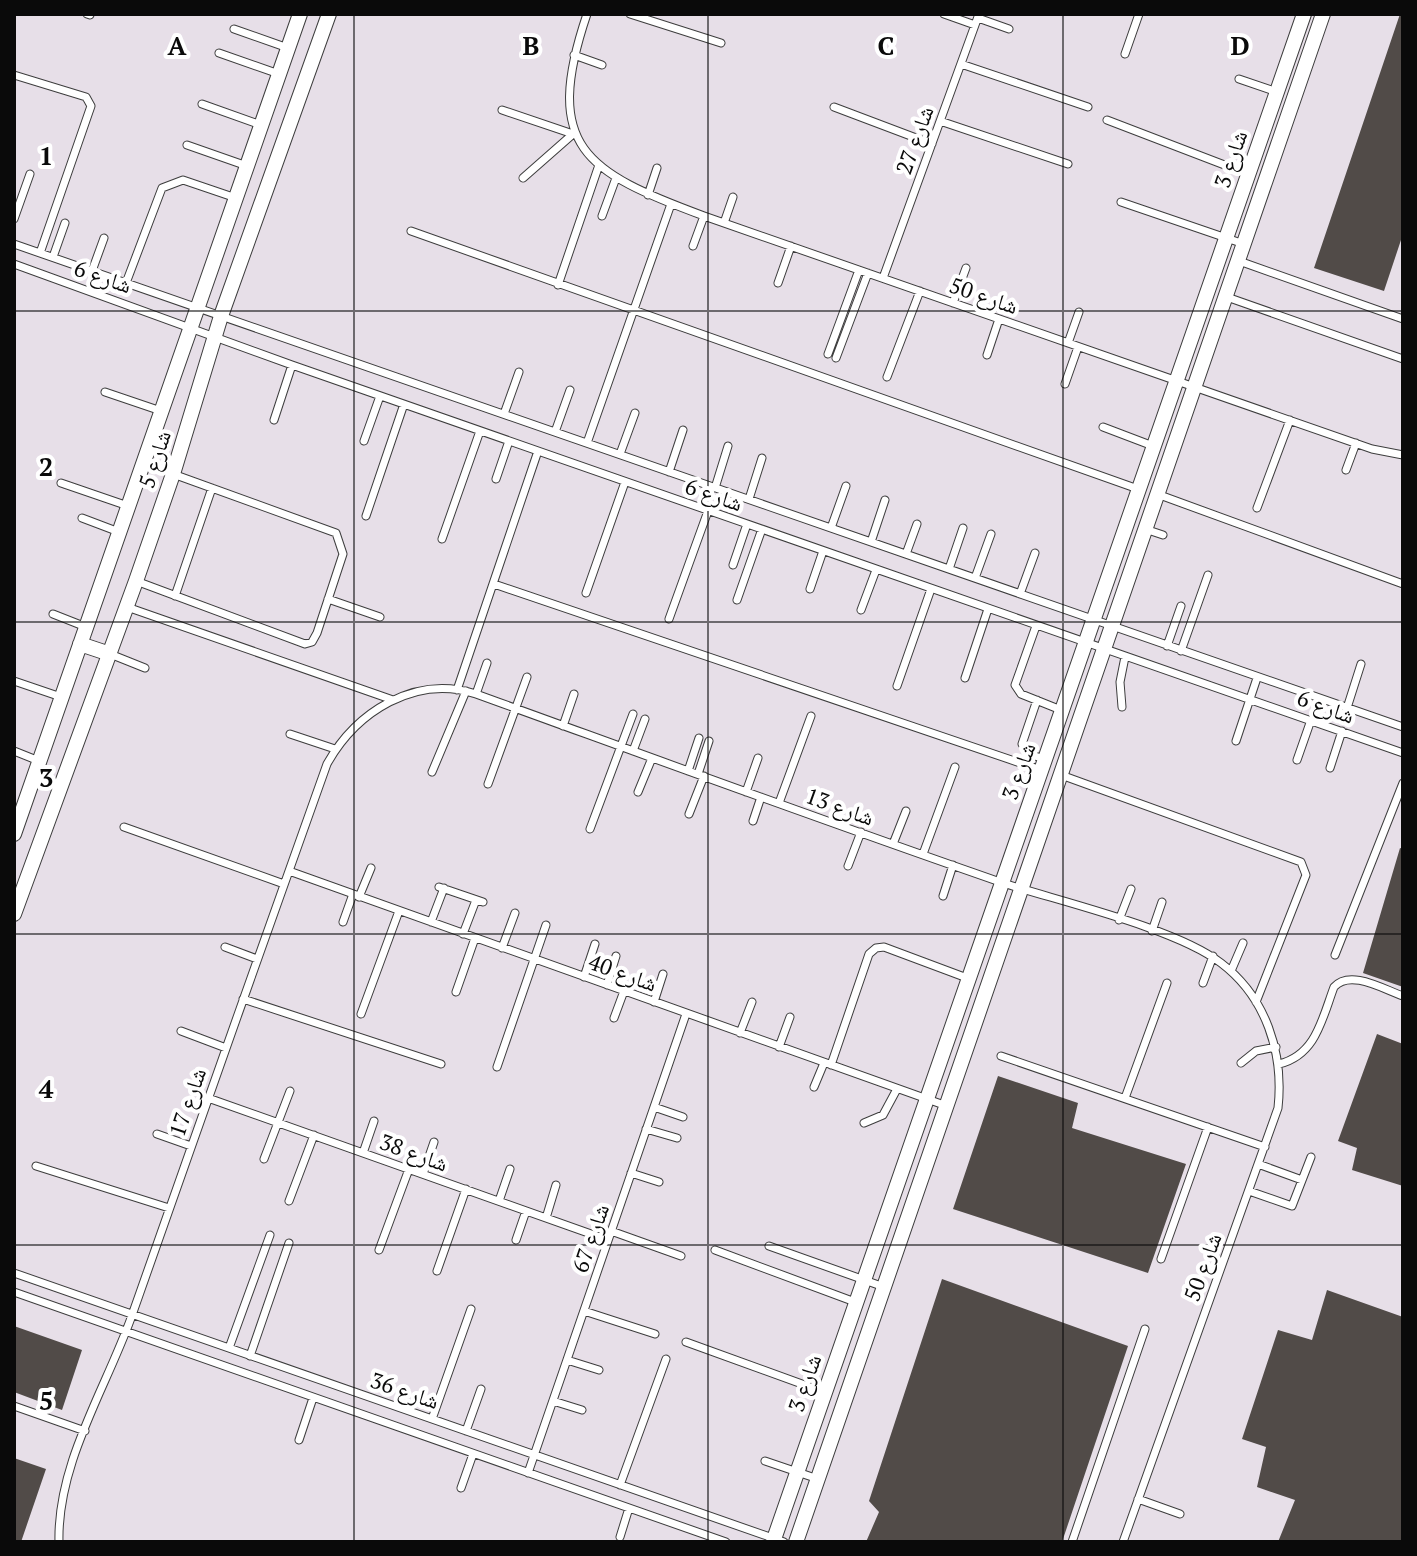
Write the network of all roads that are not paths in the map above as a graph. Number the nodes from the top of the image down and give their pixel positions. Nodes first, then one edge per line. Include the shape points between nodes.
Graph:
1 (300, 14) edge
2 (329, 14) edge
3 (587, 14) edge
4 (630, 14) edge
5 (944, 14) edge
6 (1139, 14) edge
7 (1304, 14) edge
8 (1323, 14) edge
9 (978, 19) edge
10 (234, 29) dead end
11 (1009, 29) dead end
12 (721, 43) dead end
13 (288, 48) junction
14 (219, 53) dead end
15 (1125, 54) dead end
16 (574, 55) junction
17 (961, 64) junction
18 (602, 65) dead end
19 (279, 74) junction
20 (14, 75) edge
21 (1239, 79) dead end
22 (1277, 92) junction
23 (202, 104) dead end
24 (834, 107) dead end
25 (1088, 107) dead end
26 (502, 110) dead end
27 (1107, 120) dead end
28 (940, 121) junction
29 (261, 125) junction
30 (573, 134) junction
31 (932, 144) junction
32 (187, 145) dead end
33 (1068, 164) dead end
34 (599, 165) junction
35 (247, 166) junction
36 (657, 168) dead end
37 (30, 174) dead end
38 (1248, 174) junction
39 (523, 178) dead end
40 (616, 178) junction
41 (648, 195) junction
42 (733, 197) dead end
43 (236, 198) junction
44 (1121, 202) dead end
45 (671, 204) junction
46 (602, 216) dead end
47 (704, 216) junction
48 (14, 219) edge
49 (65, 223) dead end
50 (724, 223) junction
51 (411, 231) dead end
52 (104, 238) dead end
53 (1226, 238) junction
54 (1241, 243) junction
55 (14, 244) edge
56 (693, 246) dead end
57 (791, 246) junction
58 (40, 253) junction
59 (53, 257) junction
60 (1236, 260) junction
61 (14, 264) edge
62 (966, 268) dead end
63 (859, 270) junction
64 (92, 271) junction
65 (868, 273) junction
66 (883, 278) junction
67 (126, 283) junction
68 (778, 283) dead end
69 (558, 285) junction
70 (920, 291) junction
71 (1224, 296) junction
72 (953, 303) junction
73 (197, 308) junction
74 (631, 312) junction
75 (1079, 312) dead end
76 (221, 316) junction
77 (999, 319) junction
78 (1403, 319) edge
79 (191, 326) junction
80 (215, 334) junction
81 (1068, 343) junction
82 (1078, 347) junction
83 (987, 355) dead end
84 (1403, 359) edge
85 (292, 365) junction
86 (519, 372) dead end
87 (887, 377) dead end
88 (1175, 381) junction
89 (1065, 384) dead end
90 (1193, 387) junction
91 (570, 390) dead end
92 (105, 392) dead end
93 (380, 396) junction
94 (404, 404) junction
95 (161, 411) junction
96 (635, 413) dead end
97 (504, 414) junction
98 (274, 420) dead end
99 (1290, 420) junction
100 (1103, 427) dead end
101 (683, 430) dead end
102 (480, 431) junction
103 (555, 432) junction
104 (364, 441) dead end
105 (509, 441) junction
106 (587, 443) junction
107 (1356, 443) junction
108 (728, 446) dead end
109 (1153, 446) junction
110 (538, 451) junction
111 (620, 454) junction
112 (1403, 455) edge
113 (762, 458) dead end
114 (1346, 470) dead end
115 (669, 472) junction
116 (173, 474) junction
117 (496, 479) dead end
118 (625, 482) junction
119 (61, 483) dead end
120 (846, 486) dead end
121 (212, 488) junction
122 (715, 488) junction
123 (1138, 489) junction
124 (1157, 494) junction
125 (749, 499) junction
126 (885, 500) dead end
127 (128, 506) junction
128 (1257, 508) dead end
129 (708, 511) junction
130 (366, 516) dead end
131 (82, 518) dead end
132 (747, 524) junction
133 (917, 524) dead end
134 (831, 528) junction
135 (963, 528) dead end
136 (762, 529) junction
137 (1145, 529) junction
138 (119, 532) junction
139 (991, 534) dead end
140 (1163, 535) dead end
141 (442, 539) dead end
142 (871, 542) junction
143 (823, 551) junction
144 (1035, 553) dead end
145 (906, 554) junction
146 (733, 565) dead end
147 (949, 569) junction
148 (876, 570) junction
149 (1208, 575) dead end
150 (975, 578) junction
151 (136, 581) junction
152 (494, 584) junction
153 (1403, 584) edge
154 (810, 589) dead end
155 (931, 589) junction
156 (586, 593) dead end
157 (1020, 594) junction
158 (175, 596) junction
159 (328, 599) junction
160 (737, 600) dead end
161 (1181, 606) dead end
162 (127, 607) junction
163 (988, 609) junction
164 (861, 610) dead end
165 (53, 614) dead end
166 (380, 617) dead end
167 (669, 619) dead end
168 (1094, 620) junction
169 (1036, 626) junction
170 (86, 627) junction
171 (1113, 627) junction
172 (1086, 643) junction
173 (80, 644) junction
174 (1167, 646) junction
175 (1104, 650) junction
176 (1181, 651) junction
177 (110, 654) junction
178 (1125, 657) junction
179 (487, 663) dead end
180 (1361, 664) dead end
181 (145, 668) dead end
182 (527, 677) dead end
183 (965, 678) dead end
184 (1257, 678) junction
185 (14, 681) edge
186 (897, 686) dead end
187 (462, 690) junction
188 (476, 694) junction
189 (574, 694) dead end
190 (61, 697) junction
191 (1250, 699) junction
192 (393, 700) junction
193 (1037, 700) junction
194 (1122, 707) dead end
195 (1347, 708) junction
196 (516, 709) junction
197 (1062, 710) junction
198 (633, 714) dead end
199 (811, 716) dead end
200 (645, 719) dead end
201 (1311, 720) junction
202 (563, 726) junction
203 (1403, 726) edge
204 (1342, 731) junction
205 (290, 734) dead end
206 (699, 738) dead end
207 (709, 741) dead end
208 (1236, 741) dead end
209 (622, 747) junction
210 (335, 749) junction
211 (14, 751) edge
212 (633, 751) junction
213 (1403, 753) edge
214 (652, 758) junction
215 (758, 758) dead end
216 (1297, 760) dead end
217 (39, 761) junction
218 (1043, 765) junction
219 (955, 767) dead end
220 (1330, 768) dead end
221 (688, 771) junction
222 (432, 772) dead end
223 (701, 775) junction
224 (1061, 775) junction
225 (1403, 783) edge
226 (488, 784) dead end
227 (638, 792) dead end
228 (746, 792) junction
229 (761, 797) junction
230 (779, 803) junction
231 (906, 811) dead end
232 (689, 814) dead end
233 (753, 821) dead end
234 (124, 827) dead end
235 (590, 829) dead end
236 (861, 832) junction
237 (14, 834) edge
238 (893, 844) junction
239 (923, 854) junction
240 (953, 865) junction
241 (848, 866) dead end
242 (371, 868) dead end
243 (289, 871) junction
244 (1001, 882) junction
245 (284, 884) junction
246 (1020, 888) junction
247 (1131, 889) dead end
248 (356, 896) junction
249 (943, 896) dead end
250 (1162, 902) dead end
251 (399, 911) junction
252 (515, 913) dead end
253 (14, 914) edge
254 (1119, 920) junction
255 (343, 922) dead end
256 (431, 922) junction
257 (546, 925) dead end
258 (1152, 931) junction
259 (463, 934) junction
260 (475, 938) junction
261 (1243, 943) dead end
262 (595, 944) dead end
263 (225, 947) dead end
264 (502, 948) junction
265 (1335, 955) dead end
266 (616, 956) dead end
267 (1213, 956) junction
268 (257, 959) junction
269 (534, 959) junction
270 (1231, 971) junction
271 (663, 974) dead end
272 (584, 977) junction
273 (967, 978) junction
274 (1167, 983) dead end
275 (1203, 983) dead end
276 (607, 985) junction
277 (624, 991) junction
278 (456, 992) dead end
279 (1403, 996) edge
280 (243, 999) junction
281 (654, 1002) junction
282 (752, 1002) dead end
283 (1256, 1002) junction
284 (361, 1014) dead end
285 (686, 1014) junction
286 (790, 1017) dead end
287 (614, 1018) dead end
288 (181, 1031) dead end
289 (740, 1033) junction
290 (779, 1047) junction
291 (1276, 1047) junction
292 (226, 1048) junction
293 (1001, 1056) dead end
294 (1241, 1063) dead end
295 (441, 1064) dead end
296 (827, 1064) junction
297 (1279, 1064) junction
298 (497, 1067) dead end
299 (814, 1087) dead end
300 (897, 1089) junction
301 (290, 1091) dead end
302 (208, 1098) junction
303 (1125, 1098) junction
304 (925, 1099) junction
305 (944, 1105) junction
306 (654, 1107) junction
307 (683, 1117) dead end
308 (374, 1121) dead end
309 (278, 1123) junction
310 (864, 1123) dead end
311 (1208, 1127) junction
312 (646, 1129) junction
313 (157, 1134) dead end
314 (314, 1135) junction
315 (677, 1138) dead end
316 (434, 1142) dead end
317 (191, 1146) junction
318 (1265, 1147) junction
319 (363, 1153) junction
320 (1311, 1157) dead end
321 (264, 1159) dead end
322 (1258, 1164) junction
323 (36, 1166) dead end
324 (409, 1169) junction
325 (510, 1169) dead end
326 (631, 1173) junction
327 (423, 1174) junction
328 (1302, 1180) junction
329 (659, 1182) dead end
330 (556, 1185) dead end
331 (466, 1189) junction
332 (1249, 1191) junction
333 (289, 1201) dead end
334 (499, 1201) junction
335 (169, 1208) junction
336 (526, 1211) junction
337 (546, 1218) junction
338 (270, 1235) dead end
339 (610, 1236) junction
340 (516, 1240) dead end
341 (289, 1243) dead end
342 (769, 1246) dead end
343 (379, 1250) dead end
344 (715, 1250) dead end
345 (681, 1256) dead end
346 (1161, 1259) dead end
347 (437, 1271) dead end
348 (14, 1273) edge
349 (863, 1279) junction
350 (884, 1287) junction
351 (14, 1292) edge
352 (855, 1302) junction
353 (471, 1309) dead end
354 (584, 1311) junction
355 (132, 1314) junction
356 (1145, 1329) dead end
357 (125, 1333) junction
358 (655, 1334) dead end
359 (686, 1342) dead end
360 (229, 1348) junction
361 (250, 1356) junction
362 (666, 1359) dead end
363 (567, 1360) junction
364 (599, 1370) dead end
365 (481, 1389) dead end
366 (824, 1392) junction
367 (313, 1398) junction
368 (553, 1401) junction
369 (14, 1406) edge
370 (582, 1410) dead end
371 (432, 1419) junction
372 (85, 1431) junction
373 (466, 1431) junction
374 (299, 1440) dead end
375 (473, 1454) junction
376 (535, 1455) junction
377 (765, 1461) dead end
378 (797, 1472) junction
379 (528, 1473) junction
380 (818, 1479) junction
381 (620, 1485) junction
382 (461, 1488) dead end
383 (1138, 1499) junction
384 (629, 1508) junction
385 (1180, 1514) dead end
386 (620, 1537) dead end
387 (777, 1541) edge
388 (59, 1542) edge
389 (726, 1542) edge
390 (796, 1542) edge
391 (1072, 1542) edge
392 (1123, 1542) edge

1 - 13 street, شارع 5
2 - 76 street, شارع 5
3 - 16 lane
4 - 12 lane
5 - 9 lane
6 - 15 lane
7 - 22 street, شارع 3
8 - 54 street, شارع 3
9 - 11 lane
9 - 17 lane, شارع 27
10 - 13 lane
13 - 19 street, شارع 5
14 - 19 lane
16 - 18 lane
16 - 30 lane via 568,95
17 - 25 lane
17 - 28 lane, شارع 27
19 - 29 street, شارع 5
20 - 58 lane via 86,97 91,106
21 - 22 lane
22 - 38 street, شارع 3
23 - 29 lane
24 - 31 lane
26 - 30 lane
27 - 38 lane
28 - 31 lane, شارع 27
28 - 33 lane
29 - 35 street, شارع 5
30 - 34 lane, شارع 50
30 - 39 lane
31 - 66 lane, شارع 27
32 - 35 lane
34 - 40 lane, شارع 50
34 - 69 lane
35 - 43 street, شارع 5
36 - 41 lane
37 - 48 lane
38 - 53 street, شارع 3
40 - 41 lane, شارع 50
40 - 46 lane
41 - 45 lane, شارع 50
42 - 50 lane
43 - 67 lane via 183,180 162,188
43 - 73 street, شارع 5
44 - 53 lane
45 - 47 lane, شارع 50
45 - 74 lane
47 - 50 lane, شارع 50
47 - 56 lane
49 - 59 lane
50 - 57 lane, شارع 50
51 - 69 lane
52 - 64 lane
53 - 54 lane
53 - 88 street, شارع 3
54 - 60 street, شارع 3
55 - 58 lane, شارع 6
57 - 63 lane, شارع 50
57 - 68 lane
58 - 59 lane, شارع 6
59 - 64 lane, شارع 6
60 - 71 street, شارع 3
60 - 78 lane
61 - 79 lane, شارع 6
62 - 72 lane
63 - 65 lane, شارع 50
63 - 65 lane via 832,356
64 - 67 lane, شارع 6
65 - 66 lane, شارع 50
66 - 70 lane, شارع 50
67 - 73 lane, شارع 6
69 - 74 lane
70 - 72 lane, شارع 50
70 - 87 lane
71 - 84 lane
71 - 90 street, شارع 3
72 - 77 lane, شارع 50
73 - 76 lane, شارع 6
73 - 79 street, شارع 5
74 - 106 lane
74 - 123 lane
75 - 81 lane
76 - 80 street, شارع 5
76 - 97 lane, شارع 6
77 - 81 lane, شارع 50
77 - 83 lane
79 - 80 lane, شارع 6
79 - 95 street, شارع 5
80 - 85 lane, شارع 6
80 - 116 street, شارع 5
81 - 82 lane, شارع 50
82 - 88 lane, شارع 50
82 - 89 lane
85 - 93 lane, شارع 6
85 - 98 lane
86 - 97 lane
88 - 90 lane, شارع 50
88 - 109 street, شارع 3
90 - 99 lane, شارع 50
90 - 124 street, شارع 3
91 - 103 lane
92 - 95 lane
93 - 94 lane, شارع 6
93 - 104 lane
94 - 102 lane, شارع 6
94 - 130 lane
95 - 127 street, شارع 5
96 - 111 lane
97 - 103 lane, شارع 6
99 - 107 lane, شارع 50
99 - 128 lane
100 - 109 lane
101 - 115 lane
102 - 105 lane, شارع 6
102 - 141 lane
103 - 106 lane, شارع 6
105 - 110 lane, شارع 6
105 - 117 lane
106 - 111 lane, شارع 6
107 - 112 lane, شارع 50
107 - 114 lane
108 - 122 lane
109 - 123 street, شارع 3
110 - 118 lane, شارع 6
110 - 152 lane
111 - 115 lane, شارع 6
113 - 125 lane
115 - 122 lane, شارع 6
116 - 121 lane
116 - 151 street, شارع 5
118 - 129 lane, شارع 6
118 - 156 lane
119 - 127 lane
120 - 134 lane
121 - 158 lane
121 - 159 lane via 336,533 343,554
122 - 125 lane, شارع 6
123 - 168 street, شارع 3
124 - 137 street, شارع 3
124 - 153 lane
125 - 134 lane, شارع 6
126 - 142 lane
127 - 138 street, شارع 5
129 - 132 lane, شارع 6
129 - 167 lane
131 - 138 lane
132 - 136 lane, شارع 6
132 - 146 lane
133 - 145 lane
134 - 142 lane, شارع 6
135 - 147 lane
136 - 143 lane, شارع 6
136 - 160 lane
137 - 140 lane
137 - 171 street, شارع 3
138 - 170 street, شارع 5
139 - 150 lane
142 - 145 lane, شارع 6
143 - 148 lane, شارع 6
143 - 154 lane
144 - 157 lane
145 - 147 lane, شارع 6
147 - 150 lane, شارع 6
148 - 155 lane, شارع 6
148 - 164 lane
149 - 176 lane
150 - 157 lane, شارع 6
151 - 158 lane
151 - 162 street, شارع 5
152 - 187 lane
152 - 218 lane
155 - 163 lane, شارع 6
155 - 186 lane
157 - 168 lane, شارع 6
158 - 159 lane via 305,644 316,636
159 - 166 lane
161 - 174 lane
162 - 177 street, شارع 5
162 - 192 lane
163 - 169 lane, شارع 6
163 - 183 lane
165 - 170 lane
168 - 171 lane, شارع 6
168 - 172 street, شارع 3
169 - 172 lane, شارع 6
169 - 193 lane via 1015,685 1021,694
170 - 173 street, شارع 5
171 - 174 lane, شارع 6
171 - 175 street, شارع 3
172 - 175 lane, شارع 6
172 - 197 street, شارع 3
173 - 177 street
173 - 190 street, شارع 5
174 - 176 lane, شارع 6
175 - 178 lane, شارع 6
175 - 224 street, شارع 3
176 - 184 lane, شارع 6
177 - 181 lane
177 - 253 street, شارع 5
178 - 191 lane, شارع 6
178 - 194 lane
179 - 188 lane
180 - 195 lane
182 - 196 lane
184 - 191 lane
184 - 195 lane, شارع 6
185 - 190 lane
187 - 188 lane, شارع 13
187 - 192 lane, شارع 13 via 435,689
187 - 222 lane
188 - 196 lane, شارع 13
189 - 202 lane
190 - 217 street, شارع 5
191 - 201 lane, شارع 6
191 - 208 lane
192 - 210 lane, شارع 17 via 360,721
193 - 197 lane
193 - 218 lane via 1022,744
195 - 203 lane, شارع 6
196 - 202 lane, شارع 13
196 - 226 lane
197 - 218 street, شارع 3
198 - 209 lane
199 - 230 lane
200 - 212 lane
201 - 204 lane, شارع 6
201 - 216 lane
202 - 209 lane, شارع 13
204 - 213 lane, شارع 6
204 - 220 lane
205 - 210 lane
206 - 221 lane
207 - 223 lane
209 - 212 lane, شارع 13
209 - 235 lane
210 - 243 lane, شارع 17
211 - 217 lane
212 - 214 lane, شارع 13
214 - 221 lane, شارع 13
214 - 227 lane
215 - 228 lane
217 - 237 street, شارع 5
218 - 244 street, شارع 3
219 - 239 lane
221 - 223 lane, شارع 13
223 - 228 lane, شارع 13
223 - 232 lane
224 - 246 street, شارع 3
224 - 283 lane via 1301,862 1306,875
225 - 265 lane
228 - 229 lane, شارع 13
229 - 230 lane, شارع 13
229 - 233 lane
230 - 236 lane, شارع 13
231 - 238 lane
234 - 245 lane
236 - 238 lane, شارع 13
236 - 241 lane
238 - 239 lane, شارع 13
239 - 240 lane, شارع 13
240 - 244 lane, شارع 13
240 - 249 lane
242 - 248 lane
243 - 245 lane, شارع 17
243 - 248 lane, شارع 40
244 - 246 lane, شارع 13
244 - 273 street, شارع 3
245 - 268 lane, شارع 17
246 - 254 lane, شارع 13
246 - 305 street, شارع 3
247 - 254 lane
248 - 251 lane, شارع 40
248 - 255 lane
250 - 258 lane
251 - 256 lane, شارع 40
251 - 284 lane
252 - 264 lane
254 - 258 lane, شارع 13
256 - 259 lane, شارع 40
256 - 259 lane via 442,888 479,901
257 - 269 lane
258 - 267 lane, شارع 13
259 - 260 lane, شارع 40
260 - 264 lane, شارع 40
260 - 278 lane
261 - 270 lane
262 - 272 lane
263 - 268 lane
264 - 269 lane, شارع 40
266 - 276 lane
267 - 270 lane, شارع 13
267 - 275 lane
268 - 280 lane, شارع 17
269 - 272 lane, شارع 40
269 - 298 lane
270 - 283 lane, شارع 13
271 - 281 lane
272 - 276 lane, شارع 40
273 - 296 lane via 876,948 869,954
273 - 304 street, شارع 3
274 - 303 lane
276 - 277 lane, شارع 40
277 - 281 lane, شارع 40
277 - 287 lane
279 - 297 lane via 1350,978 1341,981 1311,1046
280 - 292 lane, شارع 17
280 - 295 lane
281 - 285 lane, شارع 40
282 - 289 lane
283 - 291 lane, شارع 50
285 - 289 lane, شارع 40
285 - 306 lane, شارع 67
286 - 290 lane
288 - 292 lane
289 - 290 lane, شارع 40
290 - 296 lane, شارع 40
291 - 294 lane via 1256,1051
291 - 297 lane, شارع 50
292 - 302 lane, شارع 17
293 - 303 lane
296 - 299 lane
296 - 300 lane, شارع 40
297 - 318 lane, شارع 50 via 1278,1108
300 - 304 lane, شارع 40
300 - 310 lane via 883,1115
301 - 309 lane
302 - 309 lane, شارع 38
302 - 317 lane, شارع 17
303 - 311 lane
304 - 305 lane, شارع 40
304 - 349 street, شارع 3
305 - 350 street, شارع 3
306 - 307 lane
306 - 312 lane, شارع 67
308 - 319 lane
309 - 314 lane, شارع 38
309 - 321 lane
311 - 318 lane
311 - 346 lane
312 - 315 lane
312 - 326 lane, شارع 67
313 - 317 lane
314 - 319 lane, شارع 38
314 - 333 lane
316 - 327 lane
317 - 335 lane, شارع 17
318 - 322 lane, شارع 50
319 - 324 lane, شارع 38
320 - 328 lane
322 - 328 lane
322 - 332 lane, شارع 50
323 - 335 lane
324 - 327 lane, شارع 38
324 - 343 lane
325 - 334 lane
326 - 329 lane
326 - 339 lane, شارع 67
327 - 331 lane, شارع 38
328 - 332 lane via 1292,1206
330 - 337 lane
331 - 334 lane, شارع 38
331 - 347 lane
332 - 383 lane, شارع 50
334 - 336 lane, شارع 38
335 - 355 lane, شارع 17
336 - 337 lane, شارع 38
336 - 340 lane
337 - 339 lane, شارع 38
338 - 360 lane
339 - 345 lane, شارع 38
339 - 354 lane, شارع 67
341 - 361 lane
342 - 349 lane
344 - 352 lane
348 - 355 lane, شارع 36
349 - 350 lane
349 - 352 street, شارع 3
350 - 380 street, شارع 3
351 - 357 lane, شارع 36
352 - 366 street, شارع 3
353 - 371 lane
354 - 358 lane
354 - 363 lane, شارع 67
355 - 357 lane, شارع 17
355 - 360 lane, شارع 36
356 - 391 lane
357 - 367 lane, شارع 36
357 - 372 lane, شارع 17
359 - 366 lane
360 - 361 lane, شارع 36
361 - 371 lane, شارع 36
362 - 381 lane
363 - 364 lane
363 - 368 lane, شارع 67
365 - 373 lane
366 - 378 street, شارع 3
367 - 374 lane
367 - 375 lane, شارع 36
368 - 370 lane
368 - 376 lane, شارع 67
369 - 372 lane
371 - 373 lane, شارع 36
372 - 388 lane, شارع 17 via 66,1484
373 - 376 lane, شارع 36
375 - 379 lane, شارع 36
375 - 382 lane
376 - 379 lane, شارع 67
376 - 381 lane, شارع 36
377 - 378 lane
378 - 380 lane
378 - 387 street, شارع 3
379 - 384 lane, شارع 36
380 - 390 street, شارع 3
381 - 387 lane, شارع 36
383 - 385 lane
383 - 392 lane, شارع 50
384 - 386 lane
384 - 389 lane, شارع 36

